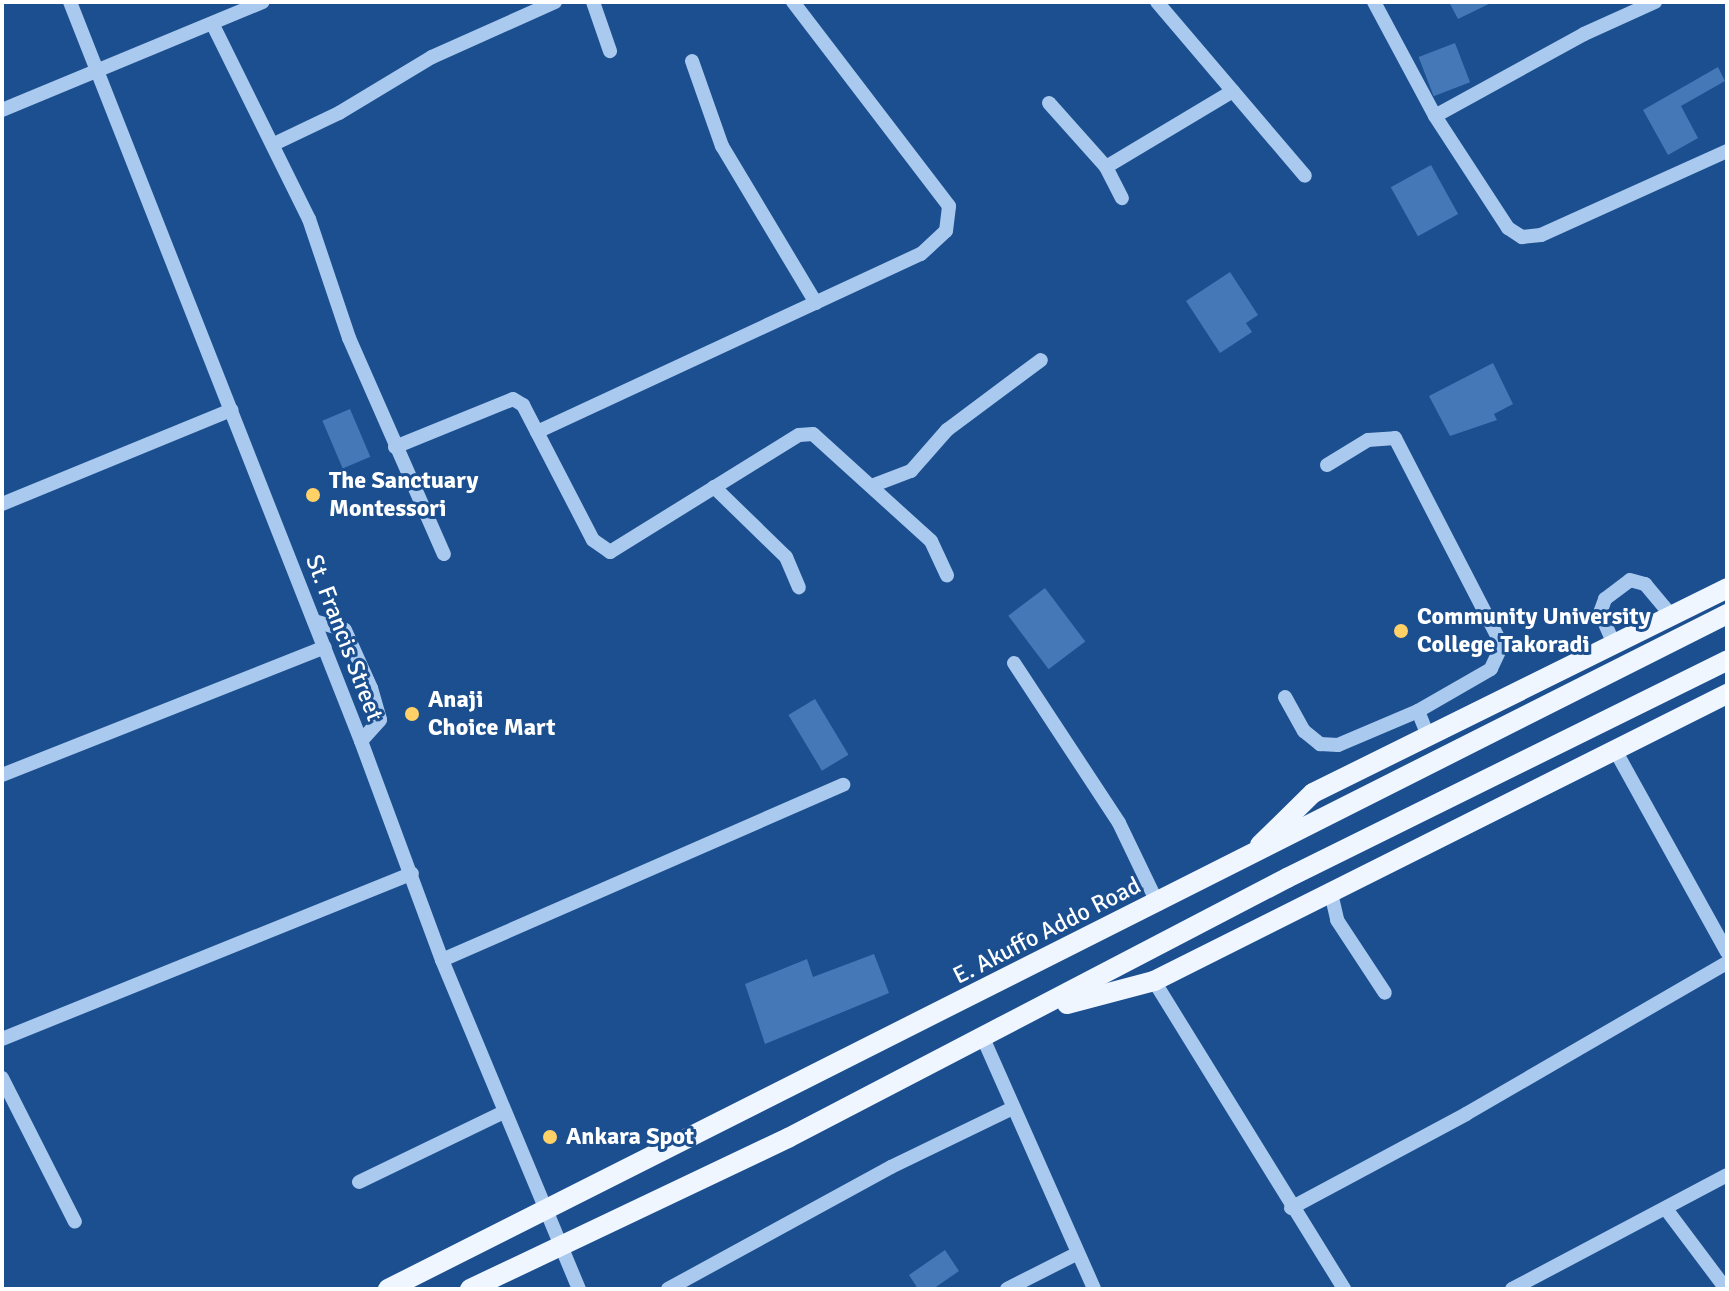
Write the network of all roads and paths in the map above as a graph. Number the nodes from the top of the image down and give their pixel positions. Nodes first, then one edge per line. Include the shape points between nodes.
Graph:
1 (70, 2) edge
2 (263, 2) edge
3 (555, 2) edge
4 (593, 2) edge
5 (793, 2) edge
6 (1157, 2) edge
7 (1374, 2) edge
8 (1655, 2) edge
9 (213, 25) junction
10 (610, 51) dead end
11 (692, 61) dead end
12 (98, 69) junction
13 (1233, 91) junction
14 (1049, 103) dead end
15 (2, 110) edge
16 (1435, 116) junction
17 (274, 144) junction
18 (1727, 151) edge
19 (1106, 167) junction
20 (1305, 176) dead end
21 (1122, 198) dead end
22 (816, 303) junction
23 (1041, 360) dead end
24 (231, 410) junction
25 (537, 432) junction
26 (395, 447) junction
27 (1327, 465) dead end
28 (874, 485) junction
29 (714, 487) junction
30 (2, 504) edge
31 (444, 554) dead end
32 (947, 575) dead end
33 (799, 587) dead end
34 (1727, 588) edge
35 (1727, 614) edge
36 (1671, 615) junction
37 (314, 621) junction
38 (1614, 644) junction
39 (325, 647) junction
40 (1727, 661) edge
41 (1014, 663) dead end
42 (1727, 694) edge
43 (1285, 697) dead end
44 (1418, 711) junction
45 (1428, 736) junction
46 (361, 741) junction
47 (1615, 750) junction
48 (2, 775) edge
49 (843, 785) dead end
50 (1246, 859) junction
51 (412, 873) junction
52 (1331, 893) junction
53 (1158, 904) junction
54 (1727, 952) edge
55 (442, 960) junction
56 (1727, 963) edge
57 (1154, 981) junction
58 (1385, 993) dead end
59 (1032, 1013) junction
60 (983, 1038) junction
61 (2, 1039) edge
62 (2, 1078) edge
63 (1013, 1108) junction
64 (504, 1112) junction
65 (1727, 1175) edge
66 (359, 1182) dead end
67 (543, 1208) junction
68 (1291, 1208) junction
69 (1666, 1209) junction
70 (75, 1222) dead end
71 (559, 1246) junction
72 (1076, 1254) junction
73 (388, 1289) edge
74 (470, 1289) edge
75 (579, 1289) edge
76 (668, 1289) edge
77 (1007, 1289) edge
78 (1094, 1289) edge
79 (1344, 1289) edge
80 (1512, 1289) edge
81 (1726, 1289) edge

1 - 12 street, St. Francis Street
2 - 9 street
3 - 17 street via 432,57 339,113
4 - 10 street
5 - 22 street via 949,206 946,231 921,254
6 - 13 street
7 - 16 street
8 - 16 street via 1584,34
9 - 12 street
9 - 17 street
11 - 22 street via 722,146
12 - 15 street
12 - 24 street, St. Francis Street
13 - 19 street
13 - 20 street
14 - 19 street
16 - 18 street via 1508,228 1522,237 1541,235
17 - 26 street via 309,219 349,338
19 - 21 street
22 - 25 street
23 - 28 street via 947,430 911,471
24 - 30 street
24 - 37 street, St. Francis Street
25 - 26 street via 523,405 513,399
25 - 29 street via 593,540 610,552
26 - 31 street
27 - 44 street via 1368,440 1395,438 1502,645 1491,669
28 - 29 street via 813,434 799,435
28 - 32 street via 931,541
29 - 33 street via 786,557
34 - 36 main road
35 - 50 main road, E. Akuffo Addo Road
36 - 38 main road
36 - 38 street via 1645,584 1630,580 1605,599 1600,613
37 - 39 street, St. Francis Street
37 - 46 street via 345,630 371,688 380,720
38 - 45 main road
39 - 46 street, St. Francis Street
39 - 48 street
40 - 59 main road via 1287,878
41 - 53 street via 1119,823
42 - 47 main road
43 - 44 street via 1304,731 1320,744 1338,745
44 - 45 street
45 - 50 main road via 1313,793
46 - 51 street, St. Francis Street
47 - 52 main road
47 - 54 street
49 - 55 street
50 - 53 main road, E. Akuffo Addo Road
51 - 55 street, St. Francis Street
51 - 61 street
52 - 57 main road
52 - 58 street via 1337,920
53 - 67 main road, E. Akuffo Addo Road
55 - 64 street, St. Francis Street
56 - 68 street
57 - 59 main road
57 - 68 street
59 - 60 main road
60 - 63 street
60 - 71 main road
62 - 70 street
63 - 72 street
63 - 76 street via 891,1167
64 - 66 street
64 - 67 street, St. Francis Street
65 - 69 street
67 - 71 street, St. Francis Street
67 - 73 main road, E. Akuffo Addo Road
68 - 79 street
69 - 80 street
69 - 81 street
71 - 74 main road
71 - 75 street, St. Francis Street
72 - 77 street
72 - 78 street

